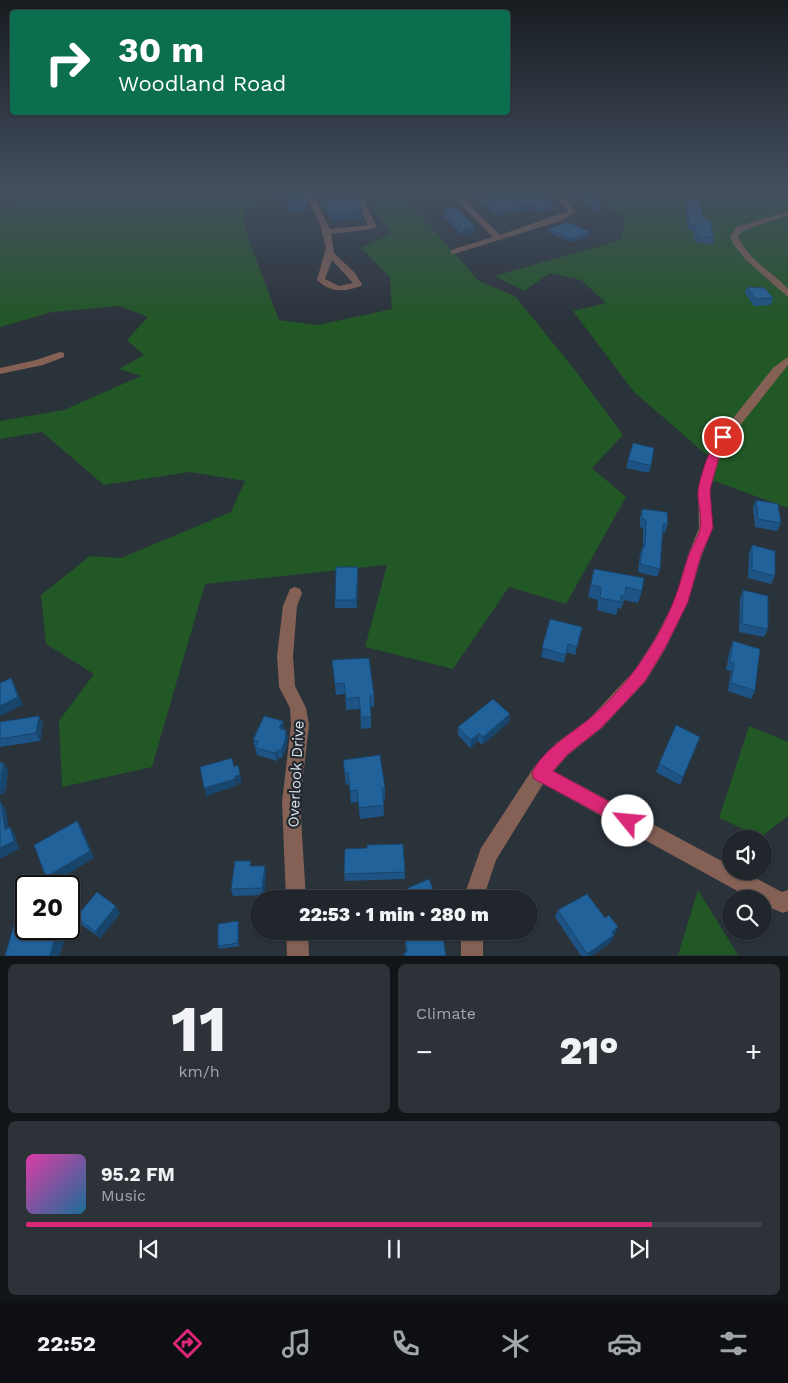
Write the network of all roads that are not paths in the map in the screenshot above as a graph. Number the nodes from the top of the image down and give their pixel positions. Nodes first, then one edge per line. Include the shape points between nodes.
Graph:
1 (327, 235) edge
2 (496, 235) edge
3 (505, 235) edge
4 (735, 235) edge
5 (498, 237) junction
6 (454, 252) dead end
7 (330, 254) junction
8 (788, 294) edge
9 (60, 355) dead end
10 (788, 360) edge
11 (0, 371) edge
12 (295, 593) dead end
13 (540, 773) junction
14 (296, 890) edge
15 (476, 890) edge
16 (786, 905) edge
17 (297, 940) edge
18 (472, 940) edge
19 (298, 956) edge
20 (472, 956) edge

1 - 7 street
2 - 5 street
3 - 5 street
4 - 8 street via 735,240 750,259
5 - 6 street
7 - 7 street via 321,271 322,280 332,288 358,284
9 - 11 street
10 - 13 street via 717,446 704,490 706,528 681,602 660,644 640,676 596,723 562,749
12 - 14 street, Overlook Drive via 290,606 285,656 287,687 298,708 300,725 291,802
13 - 15 street via 488,855
13 - 16 street
17 - 19 street
18 - 20 street

